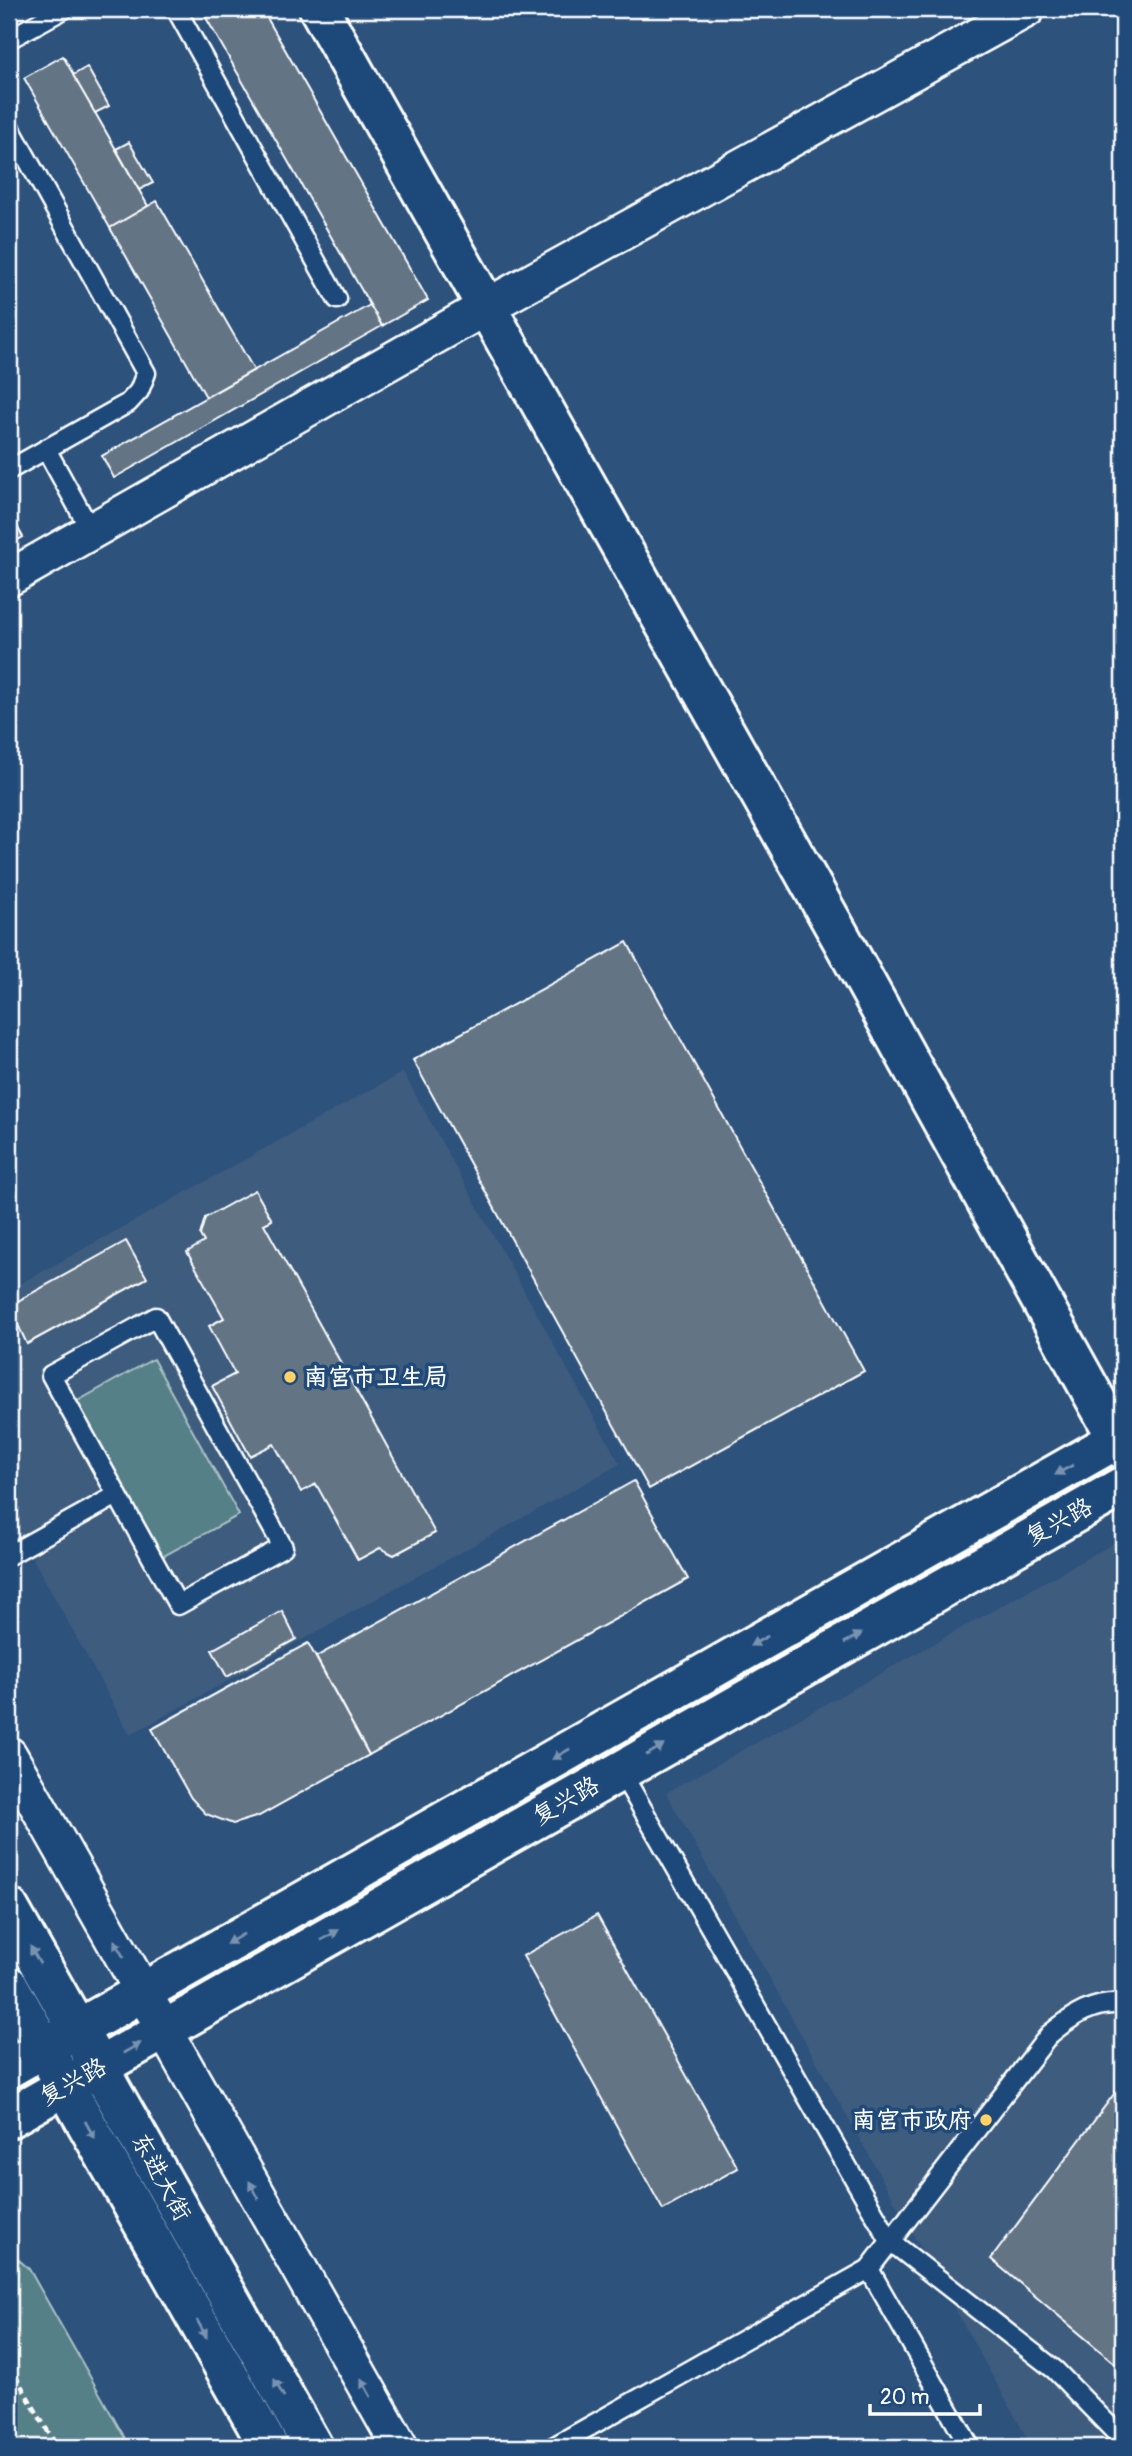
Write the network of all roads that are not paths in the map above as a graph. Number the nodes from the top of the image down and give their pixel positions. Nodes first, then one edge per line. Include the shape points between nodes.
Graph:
1 (64, 9) edge
2 (176, 9) edge
3 (319, 9) edge
4 (1027, 9) edge
5 (9, 39) edge
6 (9, 125) edge
7 (337, 299) dead end
8 (486, 307) junction
9 (46, 449) junction
10 (9, 470) edge
11 (91, 531) junction
12 (9, 578) edge
13 (1122, 1442) edge
14 (1123, 1486) edge
15 (117, 1495) junction
16 (9, 1555) edge
17 (9, 1755) edge
18 (620, 1770) junction
19 (9, 1908) edge
20 (9, 1986) edge
21 (143, 1992) junction
22 (1123, 2004) edge
23 (77, 2029) junction
24 (164, 2030) junction
25 (44, 2048) junction
26 (99, 2067) junction
27 (9, 2068) edge
28 (65, 2086) junction
29 (9, 2118) edge
30 (890, 2241) junction
31 (869, 2269) junction
32 (1123, 2440) edge
33 (269, 2447) edge
34 (313, 2447) edge
35 (400, 2447) edge
36 (553, 2447) edge
37 (970, 2447) edge

1 - 5 lane
2 - 7 lane
3 - 8 street
4 - 8 street
6 - 9 lane via 146,373 128,404
8 - 11 street
8 - 13 street
9 - 10 lane
9 - 11 lane
11 - 12 street
13 -> 21 street, 复兴路
18 -> 14 street, 复兴路
15 - 15 lane via 178,1605 283,1547 156,1317 51,1375
15 - 16 lane
21 -> 17 street
24 -> 18 street, 复兴路
18 - 30 lane
23 -> 19 street, 东进大街
20 - 25 street, 东进大街
21 - 23 street, 复兴路
21 - 24 street
22 - 30 lane via 1102,2003 1071,2016 1050,2034
23 - 25 street, 复兴路
23 - 26 street, 东进大街
26 -> 24 street, 复兴路
35 -> 24 street
25 - 27 street, 复兴路
25 - 28 street, 东进大街
26 - 28 street, 复兴路
34 -> 26 street, 东进大街
28 - 29 street, 复兴路
28 -> 33 street, 东进大街
30 - 31 lane
30 - 32 lane via 1055,2370
31 - 36 lane
31 - 37 lane

